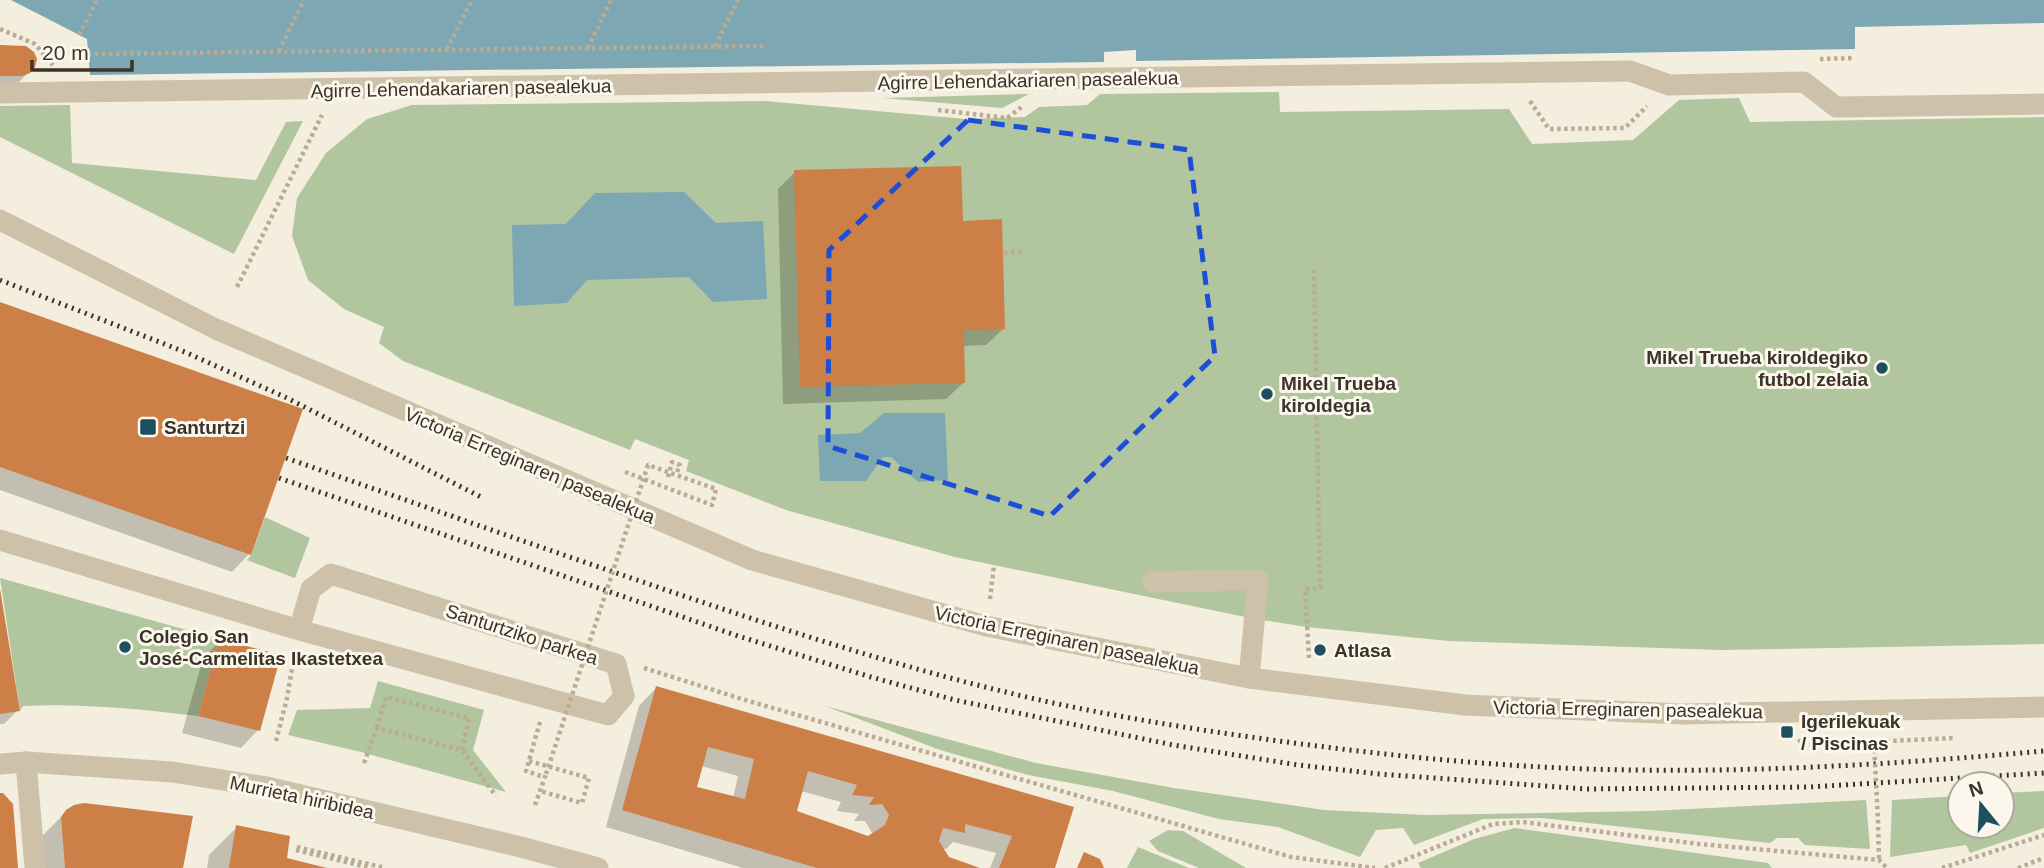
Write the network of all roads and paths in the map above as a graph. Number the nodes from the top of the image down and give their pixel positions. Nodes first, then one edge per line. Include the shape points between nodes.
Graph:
1 (97, 0) edge
2 (304, 0) edge
3 (471, 0) edge
4 (611, 0) edge
5 (738, 0) edge
6 (0, 29) edge
7 (79, 35) dead end
8 (715, 46) junction
9 (765, 46) dead end
10 (587, 48) junction
11 (447, 50) junction
12 (279, 51) junction
13 (88, 54) dead end
14 (1669, 85) junction
15 (335, 89) junction
16 (0, 93) edge
17 (60, 93) junction
18 (1517, 101) dead end
19 (2044, 104) edge
20 (0, 220) edge
21 (1025, 251) dead end
22 (1004, 253) dead end
23 (1314, 266) dead end
24 (237, 287) dead end
25 (618, 470) dead end
26 (676, 474) junction
27 (668, 477) dead end
28 (0, 540) edge
29 (1152, 582) dead end
30 (297, 639) junction
31 (644, 668) dead end
32 (1249, 678) junction
33 (1310, 687) junction
34 (2044, 707) edge
35 (543, 711) dead end
36 (377, 729) junction
37 (1797, 736) dead end
38 (276, 741) dead end
39 (1944, 741) dead end
40 (1874, 743) junction
41 (462, 750) junction
42 (529, 761) junction
43 (26, 762) junction
44 (364, 763) dead end
45 (0, 764) edge
46 (545, 775) junction
47 (540, 791) junction
48 (496, 796) dead end
49 (535, 805) dead end
50 (2044, 835) edge
51 (2044, 858) edge
52 (1879, 860) junction
53 (34, 868) edge
54 (371, 868) edge
55 (385, 868) edge
56 (598, 868) edge
57 (1375, 868) edge
58 (1385, 868) edge
59 (1887, 868) edge
60 (1942, 868) edge
61 (2018, 868) edge

1 - 7 path
2 - 12 path
3 - 11 path
4 - 10 path
5 - 8 path
6 - 17 path via 35,44 57,70
8 - 9 path
8 - 10 path
10 - 11 path
11 - 12 path
12 - 13 path
14 - 15 street, Agirre Lehendakariaren pasealekua via 1630,71
14 - 18 path via 1625,128 1549,129 1531,101
14 - 19 street, Agirre Lehendakariaren pasealekua via 1804,82 1836,107
15 - 17 street, Agirre Lehendakariaren pasealekua
15 - 24 path
16 - 17 street, Agirre Lehendakariaren pasealekua
20 - 32 street, Victoria Erreginaren pasealekua via 216,329 752,560 986,626
21 - 22 path
23 - 33 path via 1320,588 1305,589
25 - 26 path, bridge via 712,505 716,489
26 - 27 path via 680,465 672,462
26 - 46 path, bridge via 648,465
28 - 30 street, Santurtziko parkea
29 - 32 street via 1258,580
30 - 30 street, Santurtziko parkea via 608,715 624,696 616,664 331,574 312,589
30 - 38 path
31 - 57 path via 1291,857
32 - 33 street, Victoria Erreginaren pasealekua
33 - 34 street, Victoria Erreginaren pasealekua via 1465,705 1683,714
35 - 42 path
36 - 41 path
36 - 41 path via 386,697 469,718
36 - 44 path
37 - 40 path via 1802,744
39 - 40 path
40 - 52 path, bridge
41 - 48 path
42 - 46 path via 526,771
42 - 47 path via 589,778 582,803
43 - 45 street, Murrieta hiribidea
43 - 53 street
43 - 56 street, Murrieta hiribidea via 172,772 267,786
46 - 47 path
47 - 49 path
50 - 60 path
51 - 61 path
52 - 58 path via 1523,822 1493,824
52 - 59 path
54 - 55 path via 296,848

